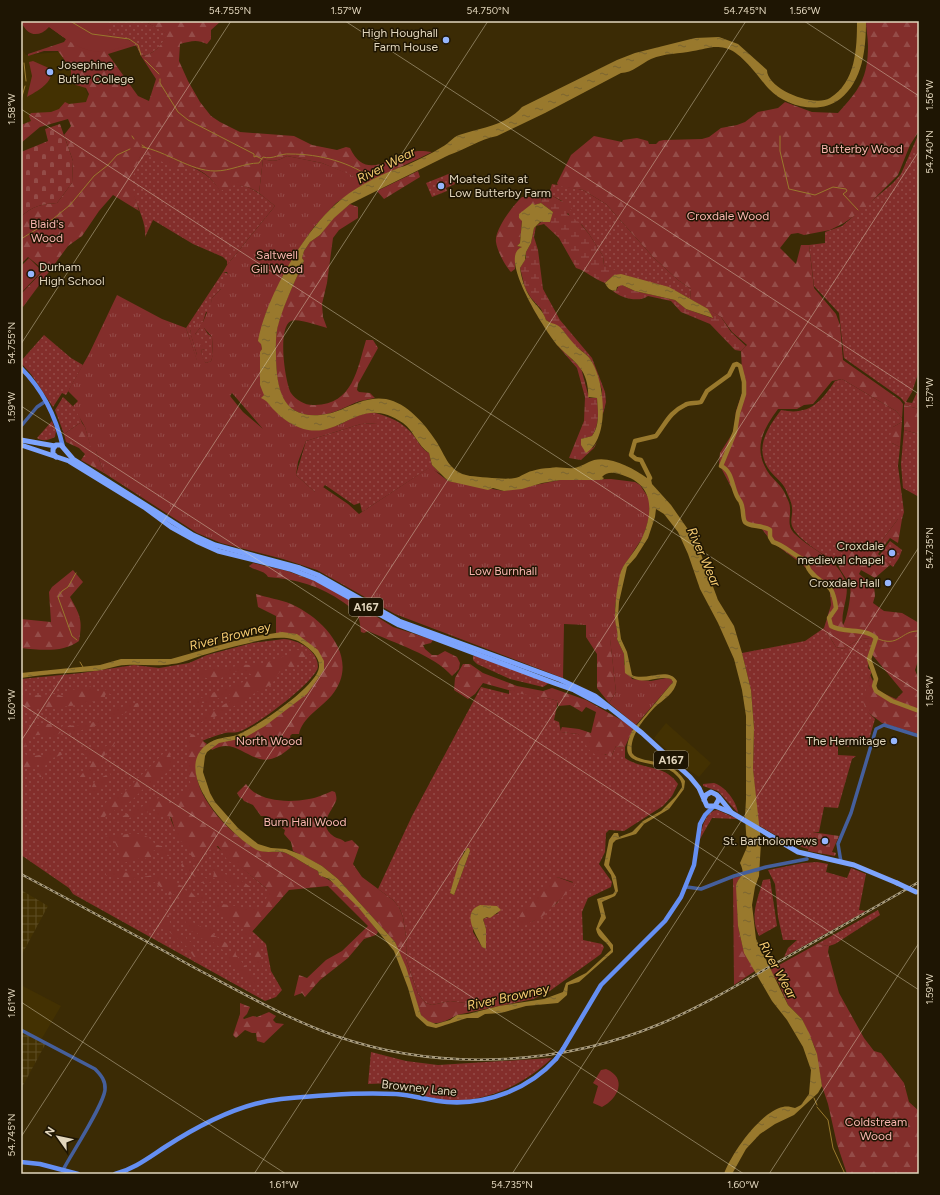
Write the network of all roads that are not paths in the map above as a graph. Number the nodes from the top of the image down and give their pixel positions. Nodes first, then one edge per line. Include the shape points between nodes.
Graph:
1 (21, 368) edge
2 (46, 402) junction
3 (25, 423) edge
4 (60, 435) junction
5 (21, 440) edge
6 (21, 445) edge
7 (55, 446) junction
8 (64, 448) junction
9 (58, 457) junction
10 (618, 714) junction
11 (919, 736) edge
12 (699, 788) junction
13 (708, 793) junction
14 (719, 797) junction
15 (705, 801) junction
16 (714, 807) junction
17 (732, 813) junction
18 (705, 815) junction
19 (807, 859) dead end
20 (840, 862) junction
21 (687, 887) junction
22 (918, 892) edge
23 (21, 1030) edge
24 (21, 1162) edge
25 (63, 1170) junction
26 (78, 1174) edge
27 (115, 1174) edge

1 - 2 main road
2 - 3 street via 39,406
2 - 4 main road
4 - 7 main road
4 - 8 main road
5 - 7 highway
6 - 9 highway, A167
7 - 8 highway
7 - 9 highway via 53,452
8 - 9 highway via 64,454
8 - 10 highway, A167 via 73,459 193,535 215,546 318,575 399,621 574,686 595,696
9 - 10 highway, A167 via 69,461 198,542 218,551 290,569 316,579 399,625 574,690
10 - 12 highway, A167 via 642,733
11 - 20 street via 884,725 878,726 874,732 855,800 838,844
12 - 13 highway, A167
12 - 15 highway, A167
13 - 14 highway, A167 via 713,792
13 - 15 highway
14 - 16 highway
14 - 17 highway
15 - 16 highway via 709,807
15 - 18 main road
16 - 17 highway
16 - 18 main road
17 - 20 highway via 798,852
18 - 21 main road, Browney Lane via 699,828 694,865
19 - 21 street via 741,874 701,890
20 - 22 highway, bridge via 854,865
21 - 27 main road, Browney Lane, bridge via 665,921 601,985 556,1058 541,1072 510,1091 474,1101 445,1102 397,1094 365,1093 265,1101 207,1123 137,1166
23 - 25 street via 95,1069 105,1085 102,1099
24 - 25 main road
25 - 26 main road

